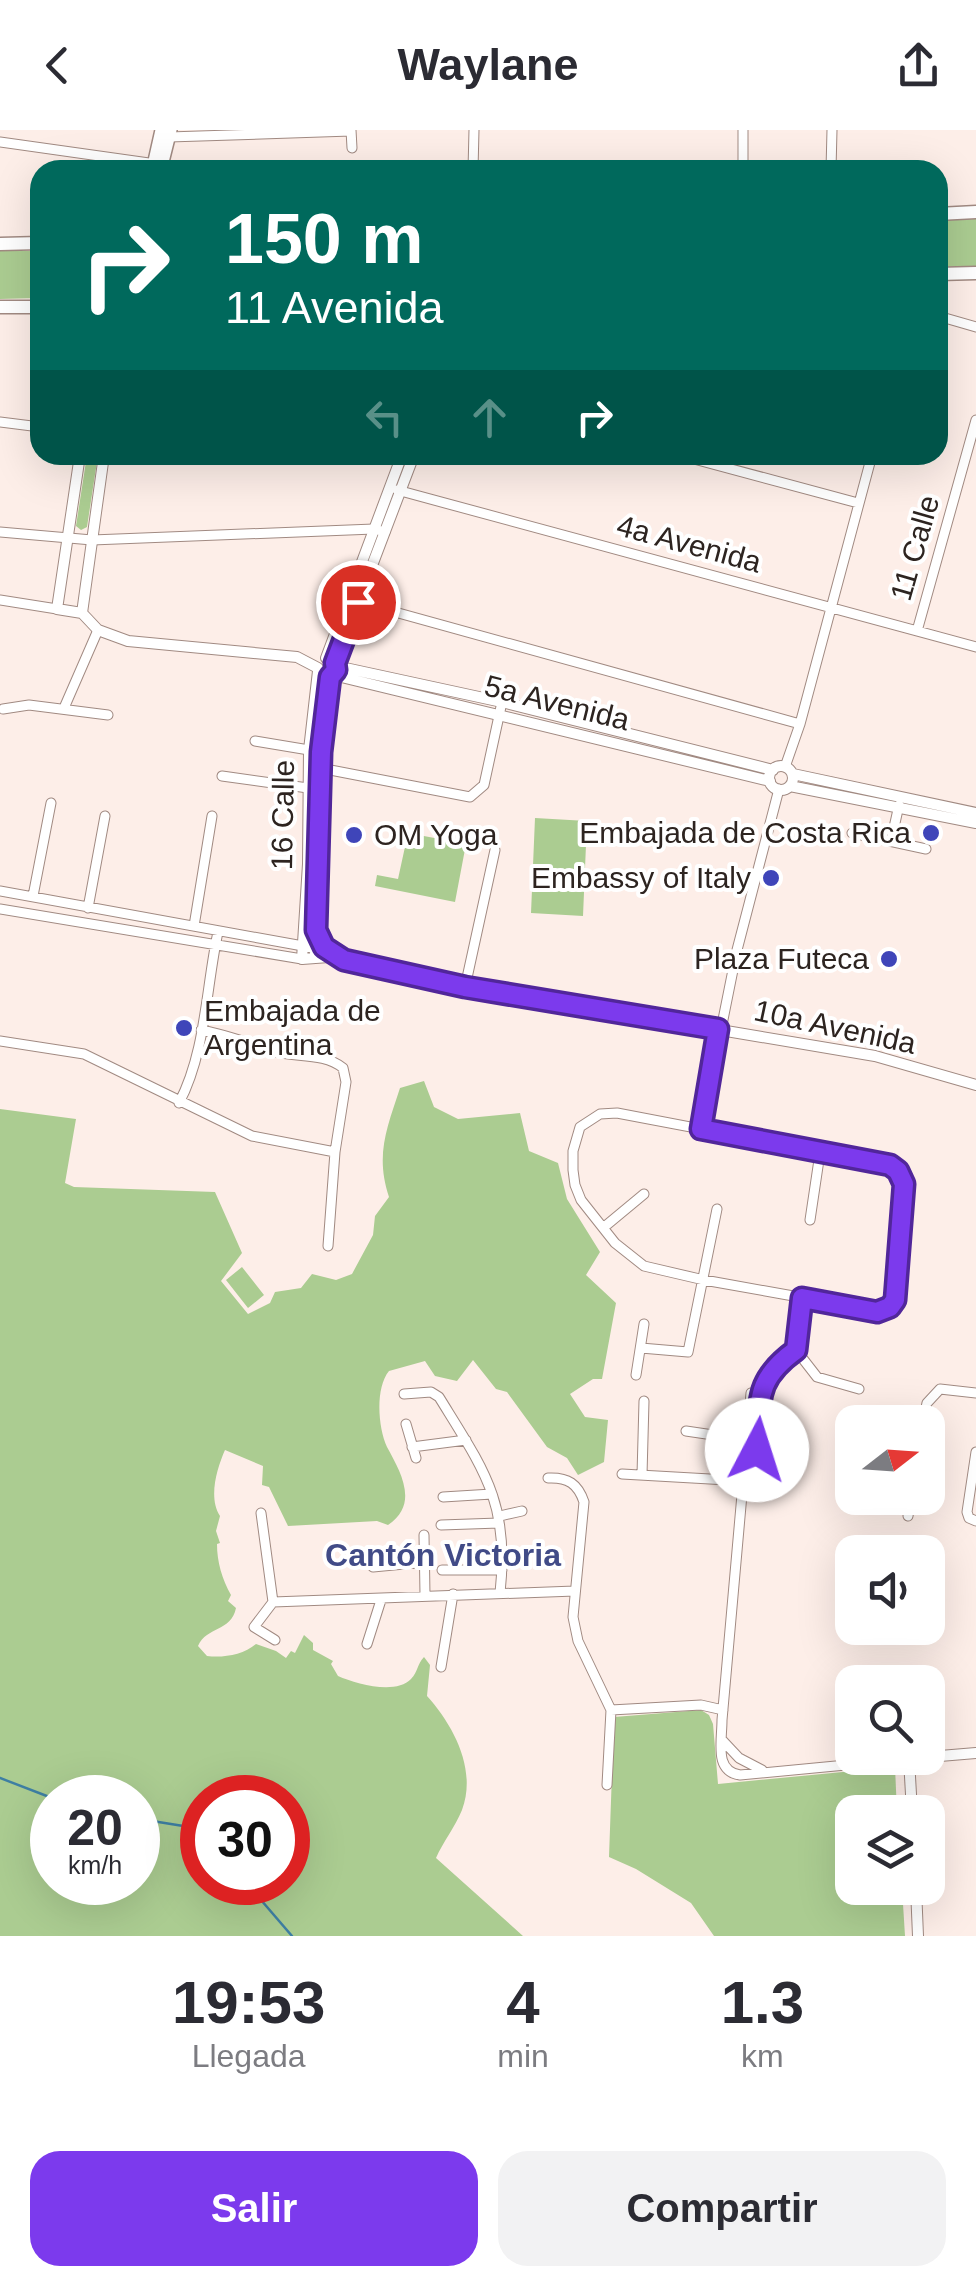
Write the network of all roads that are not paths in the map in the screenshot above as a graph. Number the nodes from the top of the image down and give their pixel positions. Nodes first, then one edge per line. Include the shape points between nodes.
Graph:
1 (351, 130) edge
2 (474, 130) edge
3 (744, 130) edge
4 (832, 130) edge
5 (167, 132) edge
6 (0, 142) edge
7 (352, 148) dead end
8 (113, 160) edge
9 (159, 160) edge
10 (474, 160) edge
11 (743, 160) edge
12 (831, 160) edge
13 (975, 212) edge
14 (948, 213) edge
15 (30, 243) edge
16 (0, 244) edge
17 (976, 273) edge
18 (948, 274) edge
19 (0, 307) edge
20 (30, 307) edge
21 (948, 319) edge
22 (976, 327) edge
23 (976, 420) edge
24 (0, 422) edge
25 (30, 426) edge
26 (79, 465) edge
27 (103, 465) edge
28 (400, 465) edge
29 (409, 465) edge
30 (716, 465) edge
31 (869, 465) edge
32 (395, 490) junction
33 (858, 503) junction
34 (380, 531) junction
35 (0, 532) edge
36 (68, 540) junction
37 (92, 540) junction
38 (0, 600) edge
39 (352, 601) junction
40 (830, 608) junction
41 (57, 609) junction
42 (82, 613) junction
43 (98, 630) junction
44 (917, 632) junction
45 (976, 647) edge
46 (327, 667) junction
47 (3, 708) dead end
48 (64, 708) junction
49 (501, 708) junction
50 (108, 715) dead end
51 (800, 724) junction
52 (255, 741) dead end
53 (309, 750) junction
54 (320, 768) junction
55 (222, 776) dead end
56 (782, 778) junction
57 (308, 788) junction
58 (51, 804) dead end
59 (899, 805) junction
60 (976, 813) edge
61 (105, 816) dead end
62 (212, 816) dead end
63 (976, 823) edge
64 (852, 832) dead end
65 (890, 841) junction
66 (926, 849) dead end
67 (495, 850) dead end
68 (0, 891) edge
69 (33, 896) junction
70 (48, 899) junction
71 (88, 908) junction
72 (0, 909) edge
73 (45, 918) junction
74 (194, 926) junction
75 (316, 930) junction
76 (218, 932) junction
77 (215, 946) junction
78 (303, 946) junction
79 (311, 956) junction
80 (344, 960) junction
81 (465, 987) junction
82 (718, 1029) junction
83 (201, 1030) junction
84 (0, 1042) edge
85 (976, 1085) edge
86 (179, 1103) junction
87 (701, 1129) junction
88 (335, 1152) junction
89 (820, 1153) junction
90 (644, 1194) dead end
91 (718, 1208) dead end
92 (810, 1220) dead end
93 (603, 1228) junction
94 (328, 1246) dead end
95 (704, 1280) junction
96 (802, 1298) junction
97 (644, 1324) dead end
98 (641, 1348) junction
99 (796, 1350) junction
100 (636, 1375) dead end
101 (860, 1389) dead end
102 (750, 1393) dead end
103 (976, 1393) edge
104 (404, 1394) dead end
105 (644, 1401) dead end
106 (927, 1405) edge
107 (406, 1424) dead end
108 (686, 1431) dead end
109 (466, 1440) junction
110 (747, 1440) junction
111 (976, 1455) edge
112 (622, 1474) dead end
113 (642, 1476) junction
114 (548, 1478) dead end
115 (744, 1482) junction
116 (760, 1488) dead end
117 (492, 1494) junction
118 (444, 1497) dead end
119 (522, 1511) dead end
120 (261, 1512) dead end
121 (500, 1520) junction
122 (973, 1520) edge
123 (441, 1525) dead end
124 (424, 1535) dead end
125 (424, 1562) junction
126 (373, 1567) dead end
127 (442, 1570) dead end
128 (502, 1570) junction
129 (574, 1591) junction
130 (453, 1594) junction
131 (500, 1594) junction
132 (425, 1595) junction
133 (380, 1600) junction
134 (273, 1602) junction
135 (275, 1640) dead end
136 (366, 1644) dead end
137 (441, 1668) dead end
138 (610, 1710) junction
139 (723, 1710) junction
140 (722, 1738) junction
141 (976, 1753) edge
142 (945, 1756) edge
143 (835, 1765) edge
144 (766, 1771) junction
145 (607, 1786) dead end
146 (917, 1905) edge
147 (918, 1936) edge

1 - 5 street
1 - 7 street
2 - 10 street
3 - 11 street
4 - 12 street
5 - 9 main road
6 - 8 street
13 - 14 main road
15 - 16 main road
17 - 18 main road
19 - 20 main road
21 - 22 street
23 - 44 street, 11 Calle
24 - 25 street
26 - 36 street
27 - 37 street
28 - 32 street, 16 Calle
29 - 32 street, 16 Calle
30 - 33 street
31 - 33 street
32 - 34 street, 16 Calle
32 - 40 street, 4a Avenida
33 - 40 street
34 - 37 street
34 - 39 street, 16 Calle
35 - 36 street
36 - 37 street
36 - 41 street
37 - 42 street
38 - 41 street
39 - 46 street, 16 Calle
39 - 51 street
40 - 44 street, 4a Avenida
40 - 51 street
41 - 42 street
42 - 43 street
43 - 46 street, 5a Avenida via 128,641
43 - 48 street
44 - 45 street, 4a Avenida
46 - 49 street, 5a Avenida
46 - 53 street, 16 Calle
46 - 54 street, 16 Calle
47 - 48 street
48 - 50 street
49 - 54 street via 484,785 470,797
49 - 56 street, 5a Avenida
51 - 56 street
52 - 53 street
53 - 57 street, 16 Calle
54 - 75 street, 16 Calle
55 - 57 street
56 - 59 street, 5a Avenida
56 - 60 street, 5a Avenida
56 - 82 street
57 - 78 street, 16 Calle
58 - 69 street
59 - 63 street, 5a Avenida
59 - 65 street
61 - 71 street
62 - 74 street
64 - 65 street
65 - 66 street
67 - 81 street
68 - 69 street
69 - 70 street
70 - 71 street
70 - 73 street
71 - 74 street
72 - 73 street, 10a Avenida
73 - 77 street, 10a Avenida
74 - 76 street
75 - 79 street, 16 Calle
75 - 80 street via 324,947
76 - 77 street
76 - 78 street
77 - 79 street, 10a Avenida
77 - 83 street
78 - 79 street, 16 Calle
79 - 80 street, 10a Avenida
80 - 81 street, 10a Avenida
81 - 82 street, 10a Avenida
82 - 85 street, 10a Avenida via 875,1056
82 - 87 street
83 - 86 street
83 - 88 street via 342,1068 346,1082
84 - 86 street via 84,1054
86 - 88 street via 252,1136
87 - 89 street
87 - 93 street via 617,1114 600,1114 580,1127 574,1184
88 - 94 street
89 - 92 street
89 - 96 street via 898,1171 904,1184 897,1294 877,1312
90 - 93 street
91 - 95 street
93 - 95 street via 644,1266
95 - 96 street
95 - 98 street via 688,1352
96 - 99 street
97 - 98 street
98 - 100 street
99 - 101 street via 816,1377
99 - 116 street via 772,1367 762,1388 754,1481
102 - 110 street
103 - 106 street via 940,1389
104 - 109 street via 439,1397
105 - 113 street
107 - 109 street via 414,1453
108 - 110 street
109 - 117 street
110 - 115 street
111 - 122 street via 967,1503
112 - 113 street
113 - 115 street
114 - 129 street via 573,1482 584,1502
115 - 139 street
117 - 118 street
117 - 121 street
119 - 121 street
120 - 134 street
121 - 123 street
121 - 128 street
124 - 125 street
125 - 126 street
125 - 132 street
127 - 128 street
128 - 131 street
129 - 131 street
129 - 138 street via 578,1641
130 - 131 street
130 - 132 street
130 - 137 street
132 - 133 street
133 - 134 street
133 - 136 street
134 - 135 street via 254,1625
138 - 139 street
138 - 145 street
139 - 140 street
140 - 144 street via 739,1758
140 - 144 street via 725,1771
141 - 142 street
143 - 144 street
146 - 147 street

